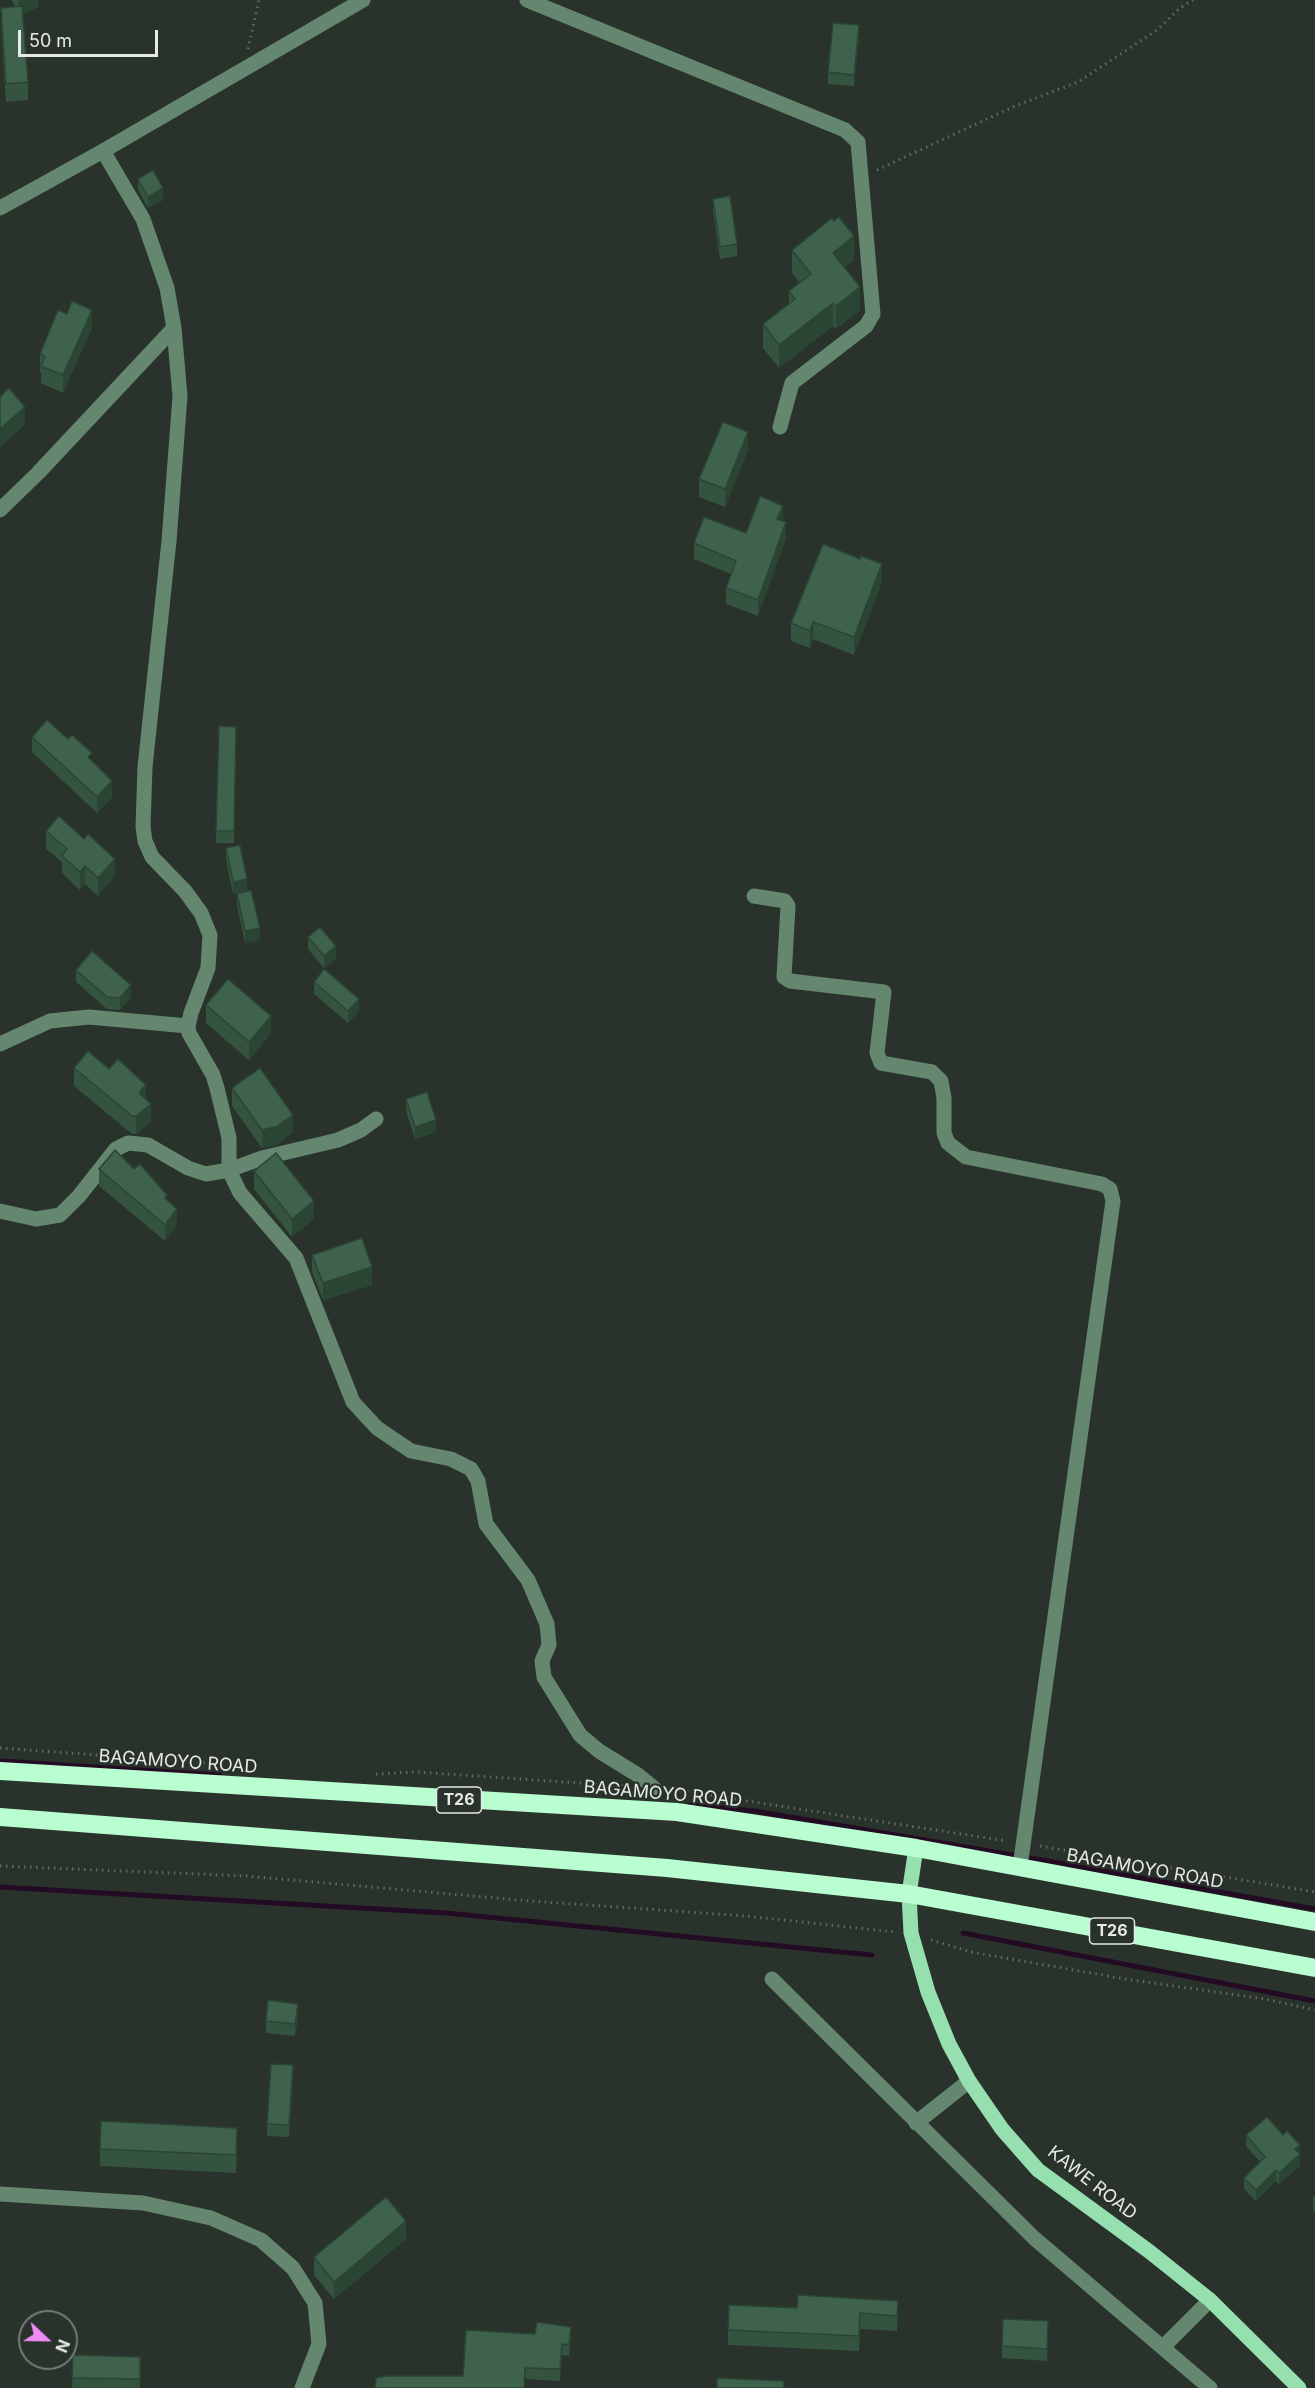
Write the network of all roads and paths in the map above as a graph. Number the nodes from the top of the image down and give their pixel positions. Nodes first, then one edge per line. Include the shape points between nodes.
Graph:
1 (259, 0) edge
2 (363, 0) edge
3 (527, 0) edge
4 (1193, 0) edge
5 (246, 69) junction
6 (103, 151) junction
7 (862, 177) junction
8 (0, 208) edge
9 (174, 328) junction
10 (780, 427) dead end
11 (0, 510) edge
12 (754, 896) dead end
13 (188, 1026) junction
14 (0, 1044) edge
15 (376, 1119) dead end
16 (229, 1170) junction
17 (0, 1211) edge
18 (0, 1771) edge
19 (654, 1788) dead end
20 (0, 1818) edge
21 (916, 1848) junction
22 (0, 1866) edge
23 (1020, 1867) junction
24 (909, 1894) junction
25 (1315, 1922) edge
26 (911, 1933) junction
27 (1315, 1968) edge
28 (772, 1979) dead end
29 (1315, 2010) edge
30 (969, 2081) junction
31 (916, 2123) junction
32 (0, 2194) edge
33 (1210, 2300) junction
34 (1163, 2347) junction
35 (302, 2388) edge
36 (1210, 2388) edge
37 (1299, 2388) edge

1 - 5 path
2 - 5 lane
3 - 7 lane via 845,130 858,141
4 - 7 path via 1157,30 1077,82 1015,106
5 - 6 lane
6 - 8 lane
6 - 9 lane via 143,219 167,288
7 - 10 lane via 873,314 866,326 792,383
9 - 11 lane
9 - 13 lane via 180,396 145,767 143,827 152,857 185,891 201,913 210,935 208,968
12 - 23 lane via 784,901 788,906 784,977 790,981 884,992 877,1053 881,1064 932,1072 941,1081 948,1143 966,1157 1102,1184 1110,1189 1113,1201
13 - 14 lane via 88,1017 50,1021
13 - 16 lane via 217,1088 229,1138
15 - 16 lane via 338,1140
16 - 17 lane via 198,1172 155,1148 128,1143 116,1149 60,1215 36,1219
16 - 19 lane via 240,1193 296,1258 353,1402 377,1428 411,1451 451,1459 471,1469 478,1481 486,1524 528,1580 547,1624 549,1645 542,1661 544,1677 580,1735
18 - 21 highway, BAGAMOYO ROAD / T26 via 677,1812
20 - 24 highway, T26 via 667,1868
21 - 23 highway, BAGAMOYO ROAD / T26
21 - 24 main road, KAWE ROAD
22 - 26 path via 246,1876
23 - 25 highway, BAGAMOYO ROAD / T26
24 - 26 main road, KAWE ROAD
24 - 27 highway, T26
26 - 29 path via 970,1952
26 - 30 main road, KAWE ROAD via 948,2044
28 - 31 lane
30 - 31 lane
30 - 33 main road, KAWE ROAD via 1002,2129 1038,2170
31 - 34 lane via 1034,2238
32 - 35 lane via 142,2203 211,2218 261,2240 293,2268 315,2302 319,2344
33 - 34 lane
33 - 37 main road, KAWE ROAD
34 - 36 lane

